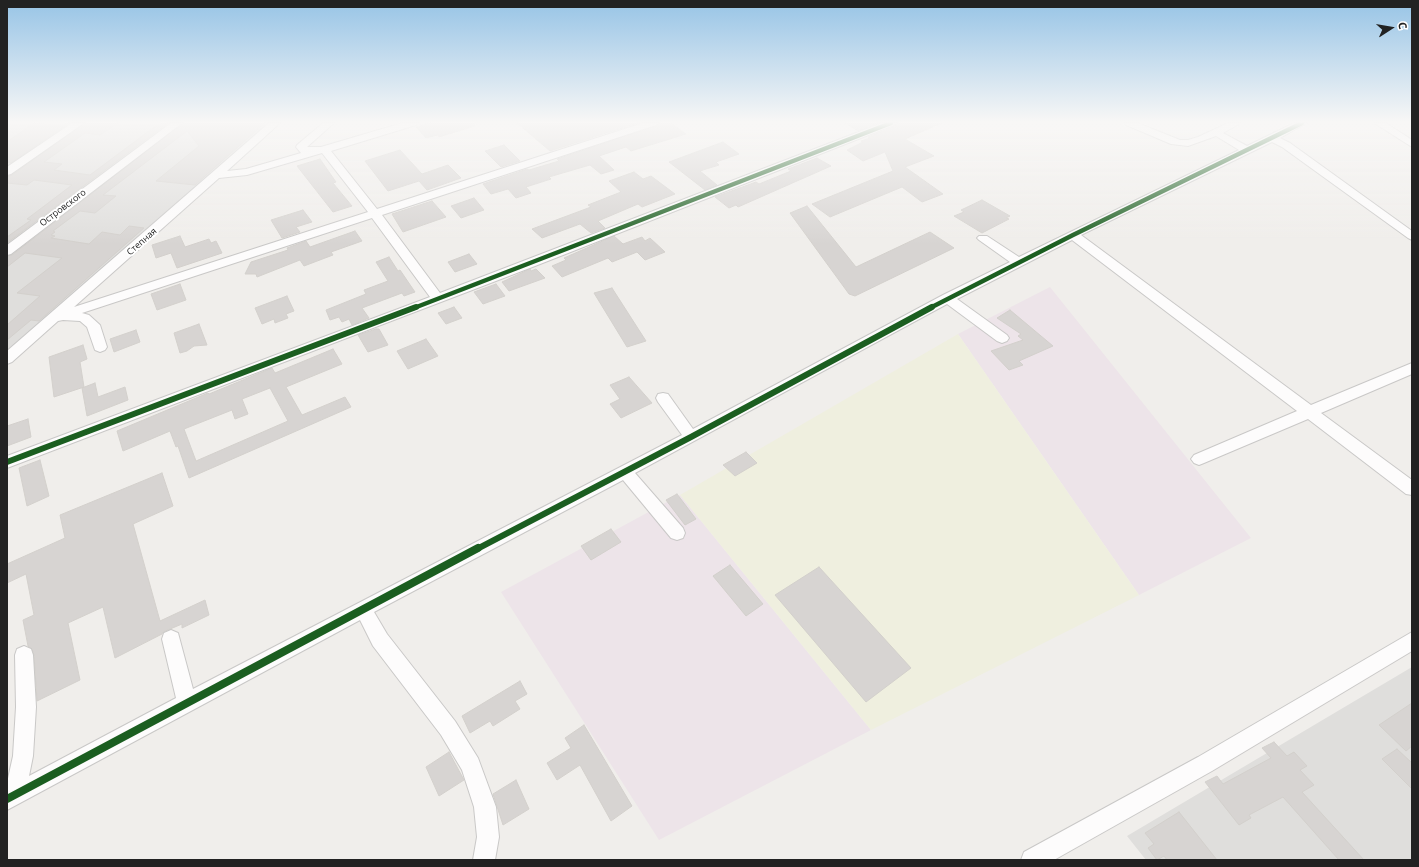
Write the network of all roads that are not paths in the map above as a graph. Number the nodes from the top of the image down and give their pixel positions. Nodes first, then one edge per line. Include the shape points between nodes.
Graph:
1 (20, 163) edge
2 (123, 163) edge
3 (231, 163) edge
4 (277, 163) edge
5 (336, 163) edge
6 (529, 163) edge
7 (788, 163) edge
8 (1220, 163) edge
9 (1312, 163) edge
10 (7, 172) edge
11 (218, 175) junction
12 (375, 214) junction
13 (1073, 235) junction
14 (1412, 236) edge
15 (982, 238) dead end
16 (7, 251) edge
17 (1019, 263) junction
18 (436, 298) junction
19 (948, 298) junction
20 (57, 317) junction
21 (1002, 338) dead end
22 (100, 347) dead end
23 (7, 359) edge
24 (1412, 368) edge
25 (663, 398) dead end
26 (1310, 412) junction
27 (691, 437) junction
28 (1198, 459) dead end
29 (7, 462) edge
30 (625, 472) junction
31 (1412, 490) edge
32 (677, 533) dead end
33 (362, 609) junction
34 (171, 639) dead end
35 (1412, 641) edge
36 (24, 655) dead end
37 (187, 703) junction
38 (11, 797) edge
39 (484, 860) edge
40 (1032, 860) edge

1 - 10 street
2 - 16 street, Островского
3 - 11 street, Степная
4 - 11 street via 247,172
5 - 12 street
6 - 12 street
7 - 18 street
8 - 13 street
9 - 14 street
11 - 20 street, Степная
12 - 18 street
12 - 20 street
13 - 17 street
13 - 26 street
15 - 17 street
17 - 19 street
18 - 29 street
19 - 21 street
19 - 27 street
20 - 22 street via 84,318 93,325
20 - 23 street, Степная
24 - 26 street
25 - 27 street
26 - 28 street
26 - 31 street
27 - 30 street
30 - 32 street
30 - 33 street
33 - 37 street
33 - 39 street via 380,640 448,728 471,765 485,807 488,837
34 - 37 street
35 - 40 street via 1205,764
36 - 38 street via 26,707 23,756
37 - 38 street

